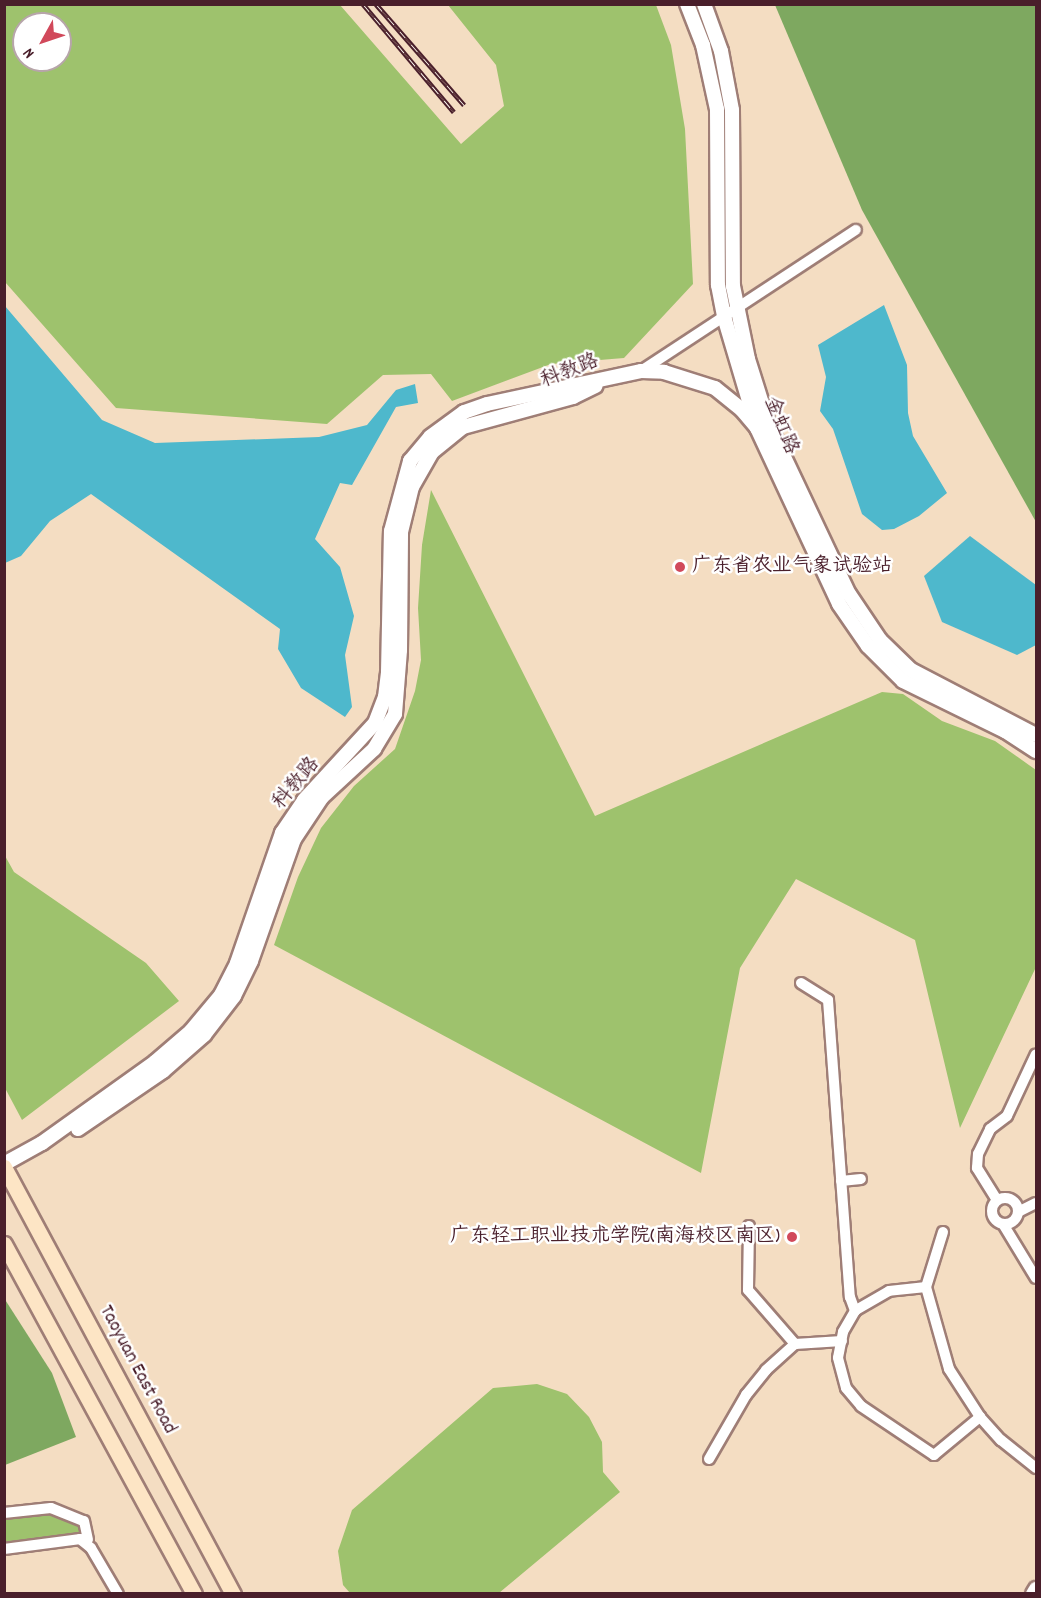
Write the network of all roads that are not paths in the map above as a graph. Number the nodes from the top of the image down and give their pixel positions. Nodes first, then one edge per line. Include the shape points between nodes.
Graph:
1 (687, 4) edge
2 (704, 4) edge
3 (856, 230) dead end
4 (739, 311) junction
5 (725, 320) junction
6 (641, 371) junction
7 (757, 428) junction
8 (1036, 735) edge
9 (1036, 752) edge
10 (801, 983) dead end
11 (1036, 1054) edge
12 (5, 1169) edge
13 (861, 1179) dead end
14 (841, 1181) junction
15 (997, 1200) junction
16 (1036, 1203) edge
17 (1018, 1212) junction
18 (1003, 1224) junction
19 (749, 1226) dead end
20 (943, 1232) dead end
21 (4, 1244) edge
22 (1036, 1278) edge
23 (926, 1287) junction
24 (855, 1311) junction
25 (842, 1341) junction
26 (795, 1344) junction
27 (980, 1417) junction
28 (709, 1459) dead end
29 (1036, 1468) edge
30 (4, 1513) edge
31 (88, 1540) dead end
32 (4, 1550) edge
33 (1036, 1589) edge
34 (118, 1593) edge
35 (194, 1593) edge
36 (233, 1593) edge
37 (1033, 1593) edge

1 - 5 street, 金虹路 via 703,45 717,109 718,285
2 - 4 street, 金虹路 via 721,51 732,110 733,286
3 - 4 street
4 - 5 street
4 - 8 street, 金虹路 via 768,423 849,594 880,640 912,670
5 - 6 street
5 - 7 street, 金虹路
6 - 7 street, 科教路 via 674,374 715,388
6 - 12 street, 科教路 via 614,376 573,397 463,427 432,452 412,487 401,532 395,714 374,749 322,796 294,839 251,962 234,996 204,1035 163,1071
7 - 9 street, 金虹路 via 839,604 868,646 903,681 1005,731
10 - 14 street via 828,1000
11 - 15 street via 1007,1116 990,1129 978,1154 977,1168
12 - 36 main road, Taoyuan East Road
13 - 14 street
14 - 24 street via 850,1298
15 - 17 street via 1009,1199
15 - 18 street via 992,1212
16 - 17 street
17 - 18 street via 1014,1220
18 - 22 street
19 - 26 street via 748,1290
20 - 23 street
21 - 35 main road
23 - 24 street via 890,1291
23 - 27 street via 949,1369
24 - 25 street
25 - 26 street
25 - 27 street via 838,1358 846,1388 861,1406 923,1451 934,1455
26 - 28 street via 746,1395
27 - 29 street
30 - 31 street via 51,1508 84,1521
32 - 34 street via 80,1539 91,1548
33 - 37 street

